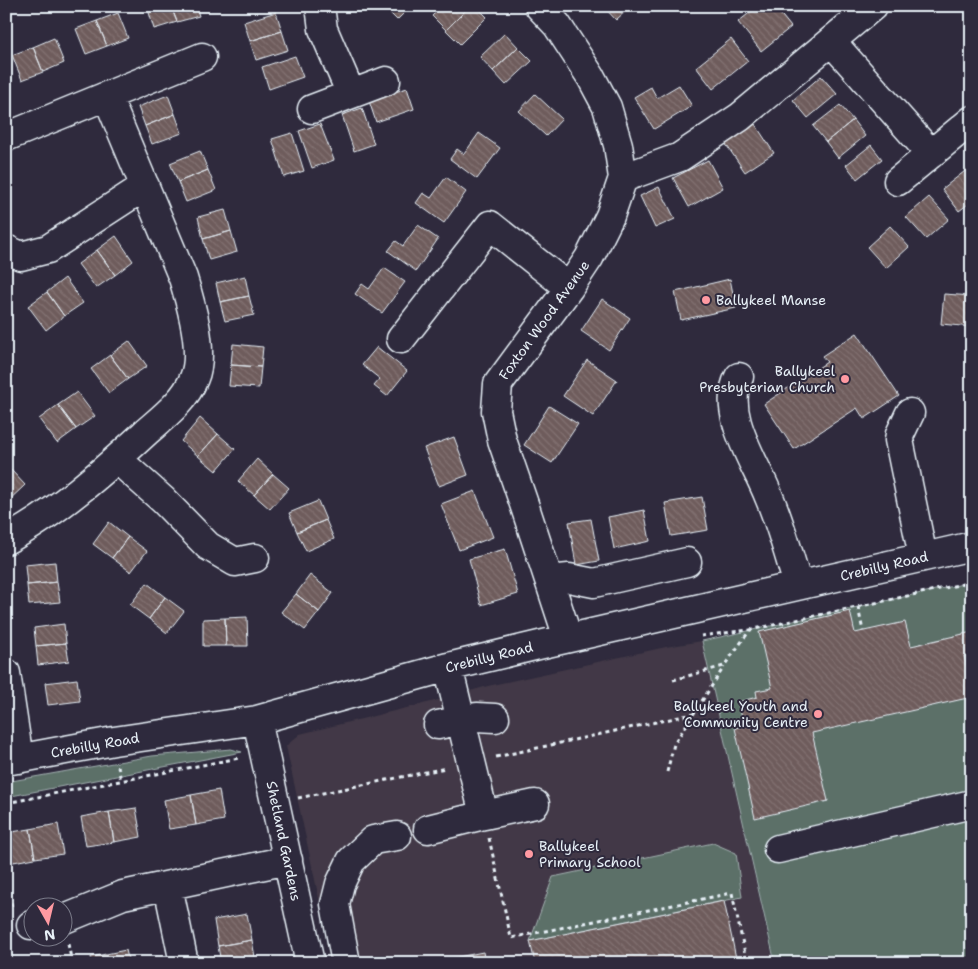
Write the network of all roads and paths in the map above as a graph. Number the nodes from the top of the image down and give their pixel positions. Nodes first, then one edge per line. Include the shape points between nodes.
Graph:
1 (320, 6) edge
2 (539, 6) edge
3 (873, 6) edge
4 (831, 41) junction
5 (202, 56) dead end
6 (386, 81) dead end
7 (351, 94) junction
8 (107, 96) junction
9 (312, 109) dead end
10 (972, 120) edge
11 (6, 137) edge
12 (931, 154) junction
13 (622, 178) junction
14 (898, 181) dead end
15 (145, 186) junction
16 (6, 249) edge
17 (569, 288) junction
18 (400, 339) dead end
19 (739, 377) dead end
20 (910, 413) dead end
21 (118, 459) junction
22 (6, 540) edge
23 (972, 546) edge
24 (923, 557) junction
25 (255, 558) dead end
26 (687, 562) dead end
27 (549, 580) junction
28 (972, 582) edge
29 (798, 585) junction
30 (858, 606) junction
31 (863, 631) dead end
32 (568, 638) junction
33 (724, 666) junction
34 (448, 667) junction
35 (6, 673) edge
36 (673, 680) dead end
37 (495, 718) dead end
38 (258, 720) junction
39 (450, 722) junction
40 (265, 753) junction
41 (13, 760) edge
42 (666, 772) dead end
43 (6, 803) edge
44 (535, 804) dead end
45 (972, 804) edge
46 (484, 816) junction
47 (428, 829) dead end
48 (397, 836) dead end
49 (778, 850) dead end
50 (288, 860) junction
51 (6, 879) edge
52 (168, 886) junction
53 (22, 913) edge
54 (72, 916) edge
55 (184, 963) edge
56 (310, 963) edge
57 (346, 963) edge
58 (747, 963) edge

1 - 7 street via 323,28
2 - 13 street, Foxton Wood Avenue via 562,32 607,108 618,145
3 - 4 street
4 - 12 street
4 - 13 street via 740,116 680,157
5 - 8 street
6 - 7 street
7 - 9 street
8 - 11 street
8 - 15 street
10 - 12 street
12 - 14 street
13 - 17 street, Foxton Wood Avenue via 610,216 589,258
15 - 16 street via 48,249 22,256
15 - 21 street via 192,308 197,337 197,368 183,397
17 - 18 street via 490,225
17 - 27 street, Foxton Wood Avenue via 498,384 496,411 502,440
19 - 29 street via 734,397 741,436 769,497
20 - 24 street via 899,440
21 - 22 street via 28,529
21 - 25 street via 208,546 235,562
23 - 24 street, Crebilly Road
24 - 29 street, Crebilly Road
26 - 27 street via 594,583 569,578
27 - 32 street, Foxton Wood Avenue
28 - 30 path
29 - 32 street, Crebilly Road
30 - 31 path
30 - 33 path via 750,630
32 - 34 street, Crebilly Road
33 - 36 path
33 - 42 path via 674,744
34 - 38 street, Crebilly Road
34 - 39 street
35 - 41 street
37 - 39 street via 477,717
38 - 40 street, Shetland Gardens
38 - 41 street, Crebilly Road via 114,740
39 - 46 street
40 - 43 path
40 - 50 street, Shetland Gardens
44 - 46 street
45 - 49 street
46 - 47 street
46 - 58 path via 511,938 732,893
48 - 57 street via 373,840 352,861 340,884 335,904
50 - 52 street
50 - 56 street, Shetland Gardens
51 - 53 path
52 - 54 street via 123,895
52 - 55 street

